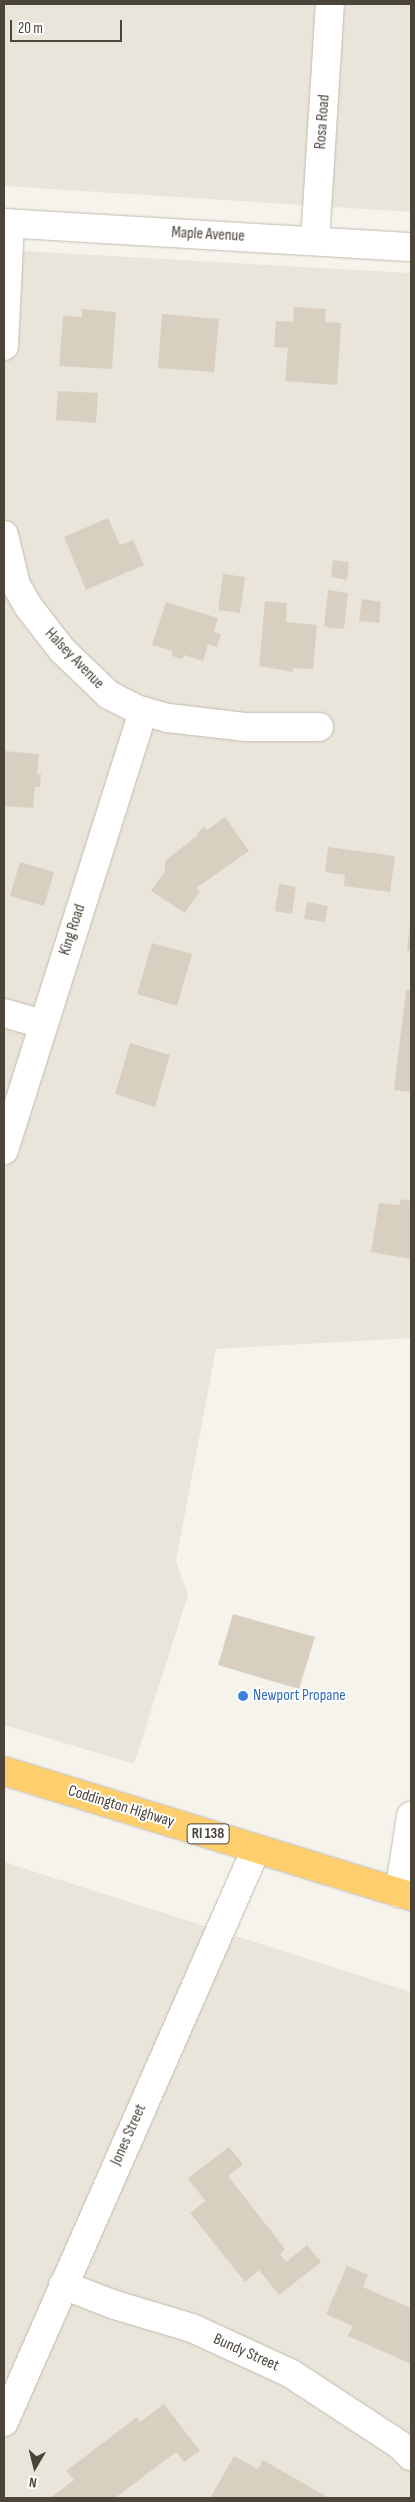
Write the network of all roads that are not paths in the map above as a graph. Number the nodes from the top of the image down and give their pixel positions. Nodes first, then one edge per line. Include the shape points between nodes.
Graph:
1 (330, 4) edge
2 (7, 223) edge
3 (315, 241) junction
4 (411, 247) edge
5 (4, 346) edge
6 (4, 535) edge
7 (143, 711) junction
8 (319, 727) dead end
9 (4, 1013) edge
10 (43, 1024) junction
11 (4, 1150) edge
12 (4, 1771) edge
13 (411, 1816) edge
14 (256, 1848) junction
15 (405, 1895) edge
16 (63, 2285) junction
17 (4, 2422) edge
18 (411, 2456) edge

1 - 3 street, Rosa Road
2 - 3 street, Maple Avenue
2 - 5 street
3 - 4 street, Maple Avenue
6 - 7 street, Halsey Avenue via 16,585 43,627 109,695
7 - 8 street, Halsey Avenue via 168,718 246,727
7 - 10 street, King Road
9 - 10 street
10 - 11 street, King Road
12 - 14 highway, Coddington Highway / RI 138
13 - 15 street
14 - 15 highway, Coddington Highway / RI 138
14 - 16 street, Jones Street
16 - 17 street, Jones Street
16 - 18 street, Bundy Street via 115,2305 192,2328 290,2373 400,2445

